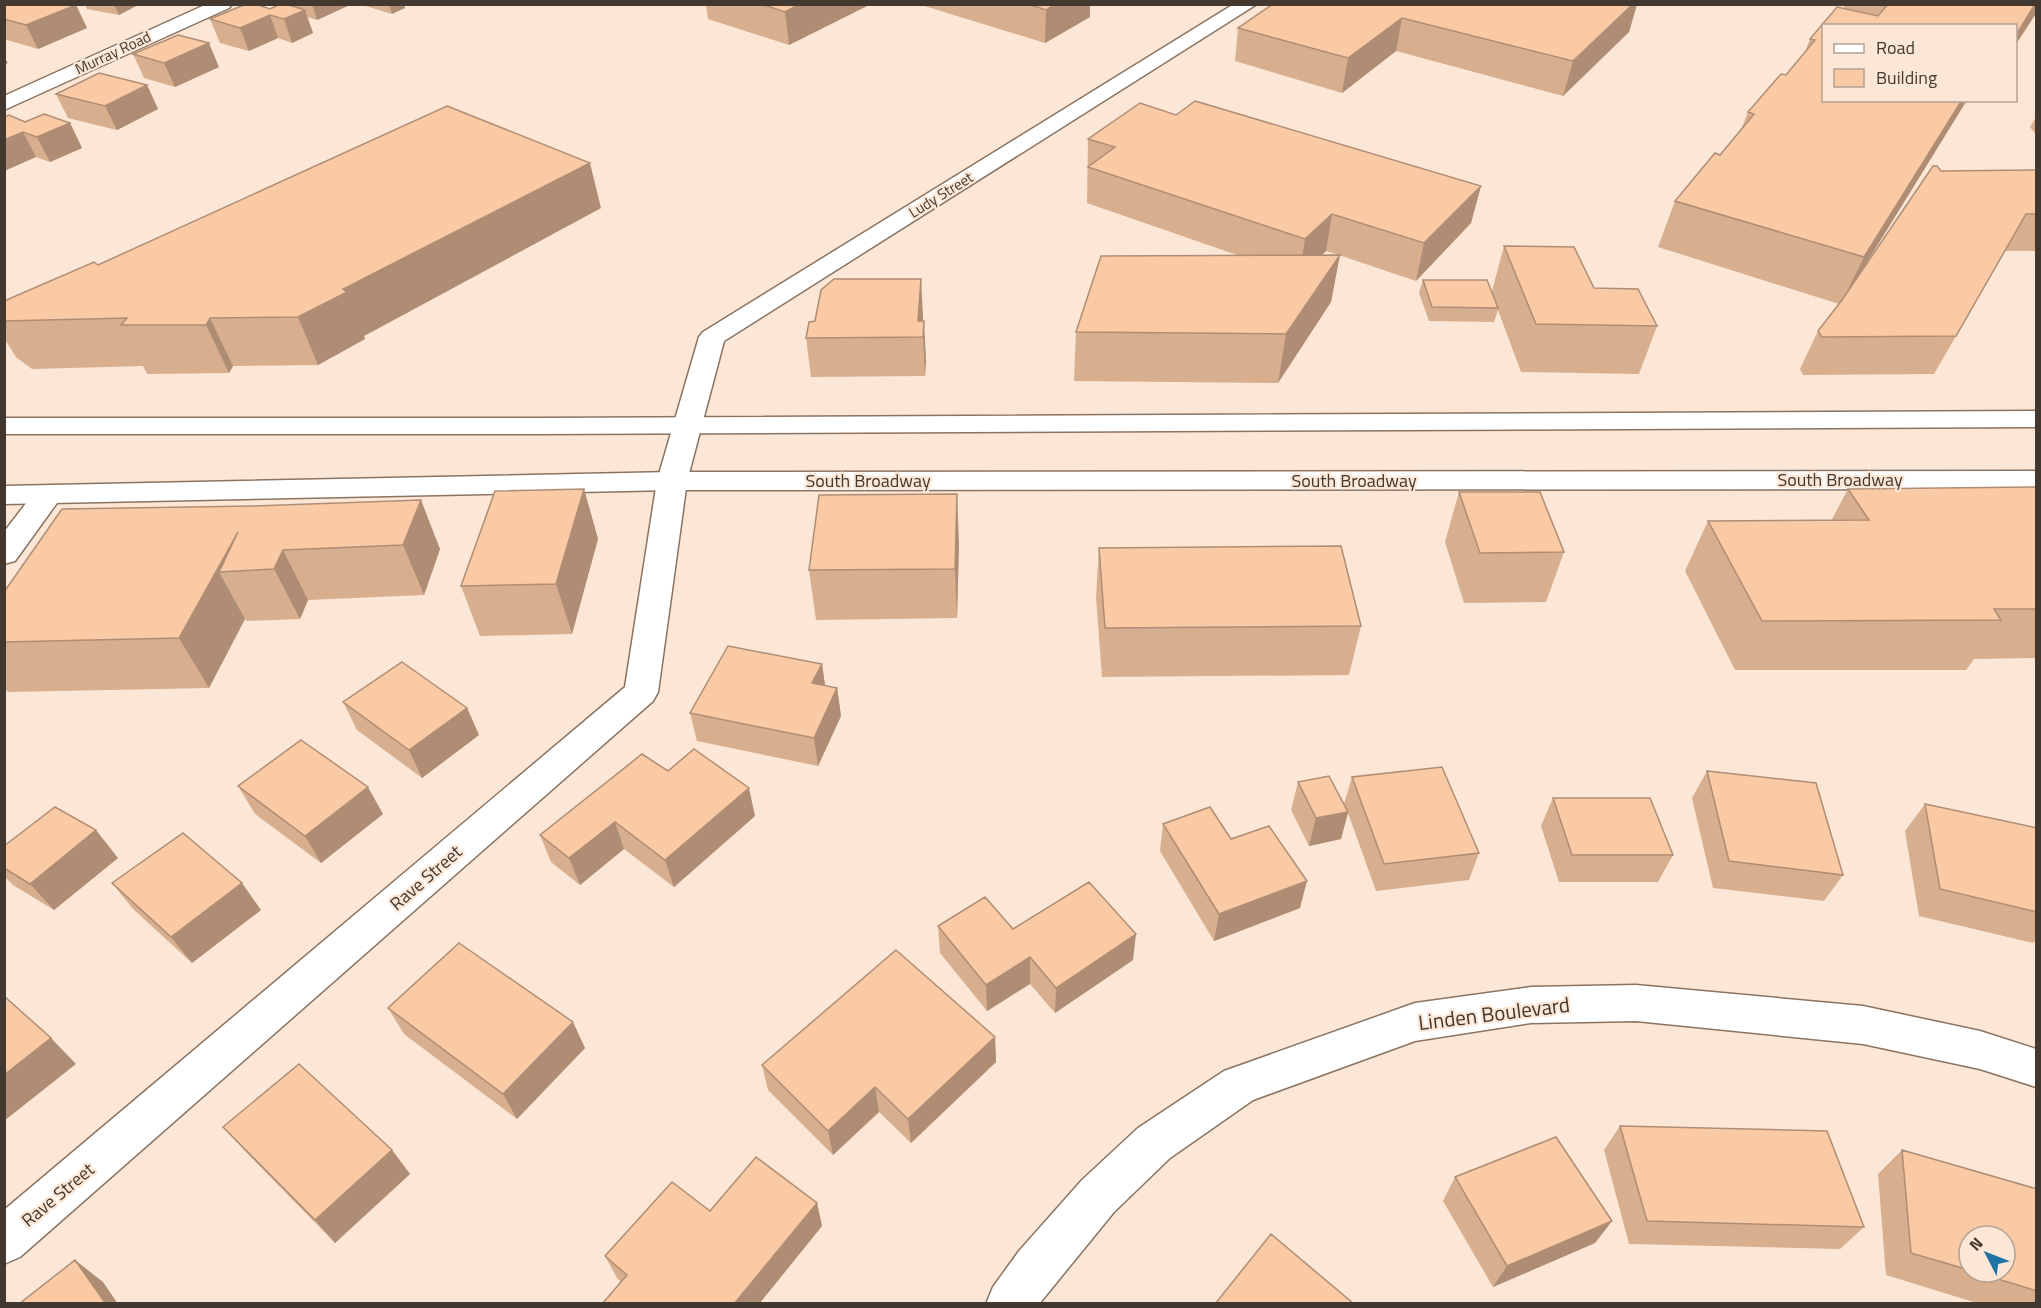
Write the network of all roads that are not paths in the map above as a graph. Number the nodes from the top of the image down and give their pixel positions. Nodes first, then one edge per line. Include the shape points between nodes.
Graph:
1 (223, 4) edge
2 (1248, 4) edge
3 (4, 104) edge
4 (2037, 419) edge
5 (687, 425) junction
6 (4, 426) edge
7 (2037, 480) edge
8 (672, 481) junction
9 (4, 495) edge
10 (47, 496) junction
11 (4, 554) edge
12 (2037, 1068) edge
13 (4, 1240) edge
14 (1010, 1304) edge

1 - 3 main road, Murray Road
2 - 5 main road, Ludy Street via 712,337
4 - 5 main road
5 - 6 main road
5 - 8 main road, Rave Street
7 - 8 main road, South Broadway
8 - 10 main road, South Broadway
8 - 13 main road, Rave Street via 640,692
9 - 10 main road, South Broadway
10 - 11 main road
12 - 14 main road, Linden Boulevard via 1980,1050 1863,1025 1636,1003 1531,1005 1415,1022 1239,1085 1164,1137 1098,1196

